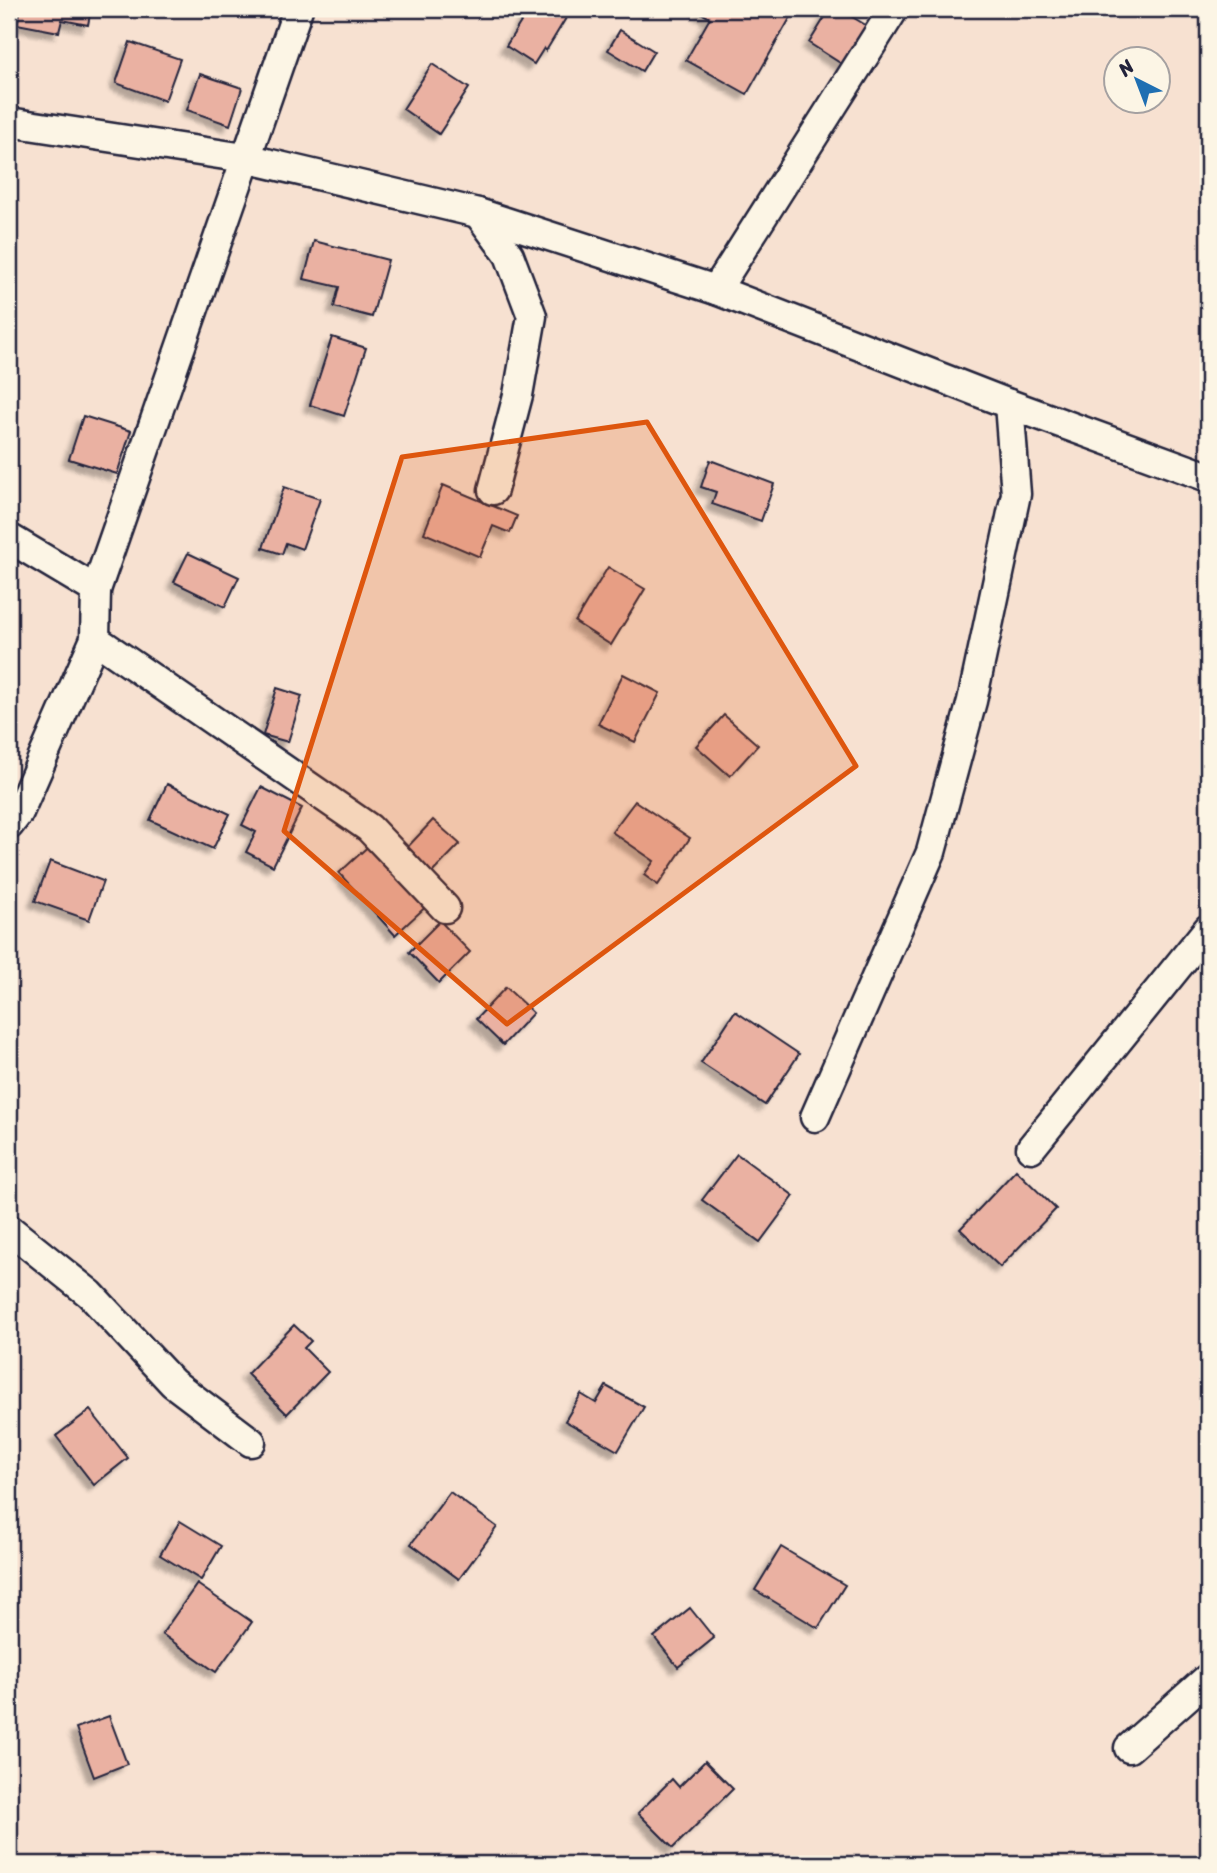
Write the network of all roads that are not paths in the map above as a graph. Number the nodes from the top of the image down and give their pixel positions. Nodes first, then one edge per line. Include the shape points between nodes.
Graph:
1 (298, 9) edge
2 (894, 9) edge
3 (9, 122) edge
4 (245, 158) junction
5 (478, 214) junction
6 (716, 290) junction
7 (1009, 404) junction
8 (1208, 477) edge
9 (493, 490) dead end
10 (9, 538) edge
11 (96, 590) junction
12 (95, 639) junction
13 (9, 825) edge
14 (444, 908) dead end
15 (1208, 929) edge
16 (815, 1117) dead end
17 (1031, 1148) dead end
18 (9, 1229) edge
19 (251, 1442) dead end
20 (1208, 1678) edge
21 (1129, 1748) dead end

1 - 4 street
2 - 6 street
3 - 4 street
4 - 5 street
4 - 11 street
5 - 6 street
5 - 9 street via 509,255 532,316 518,395
6 - 7 street
7 - 8 street
7 - 16 street via 1016,494 972,701 931,852
10 - 11 street
11 - 12 street
12 - 13 street via 19,812
12 - 14 street via 369,828
15 - 17 street
18 - 19 street via 90,1294 173,1383
20 - 21 street

